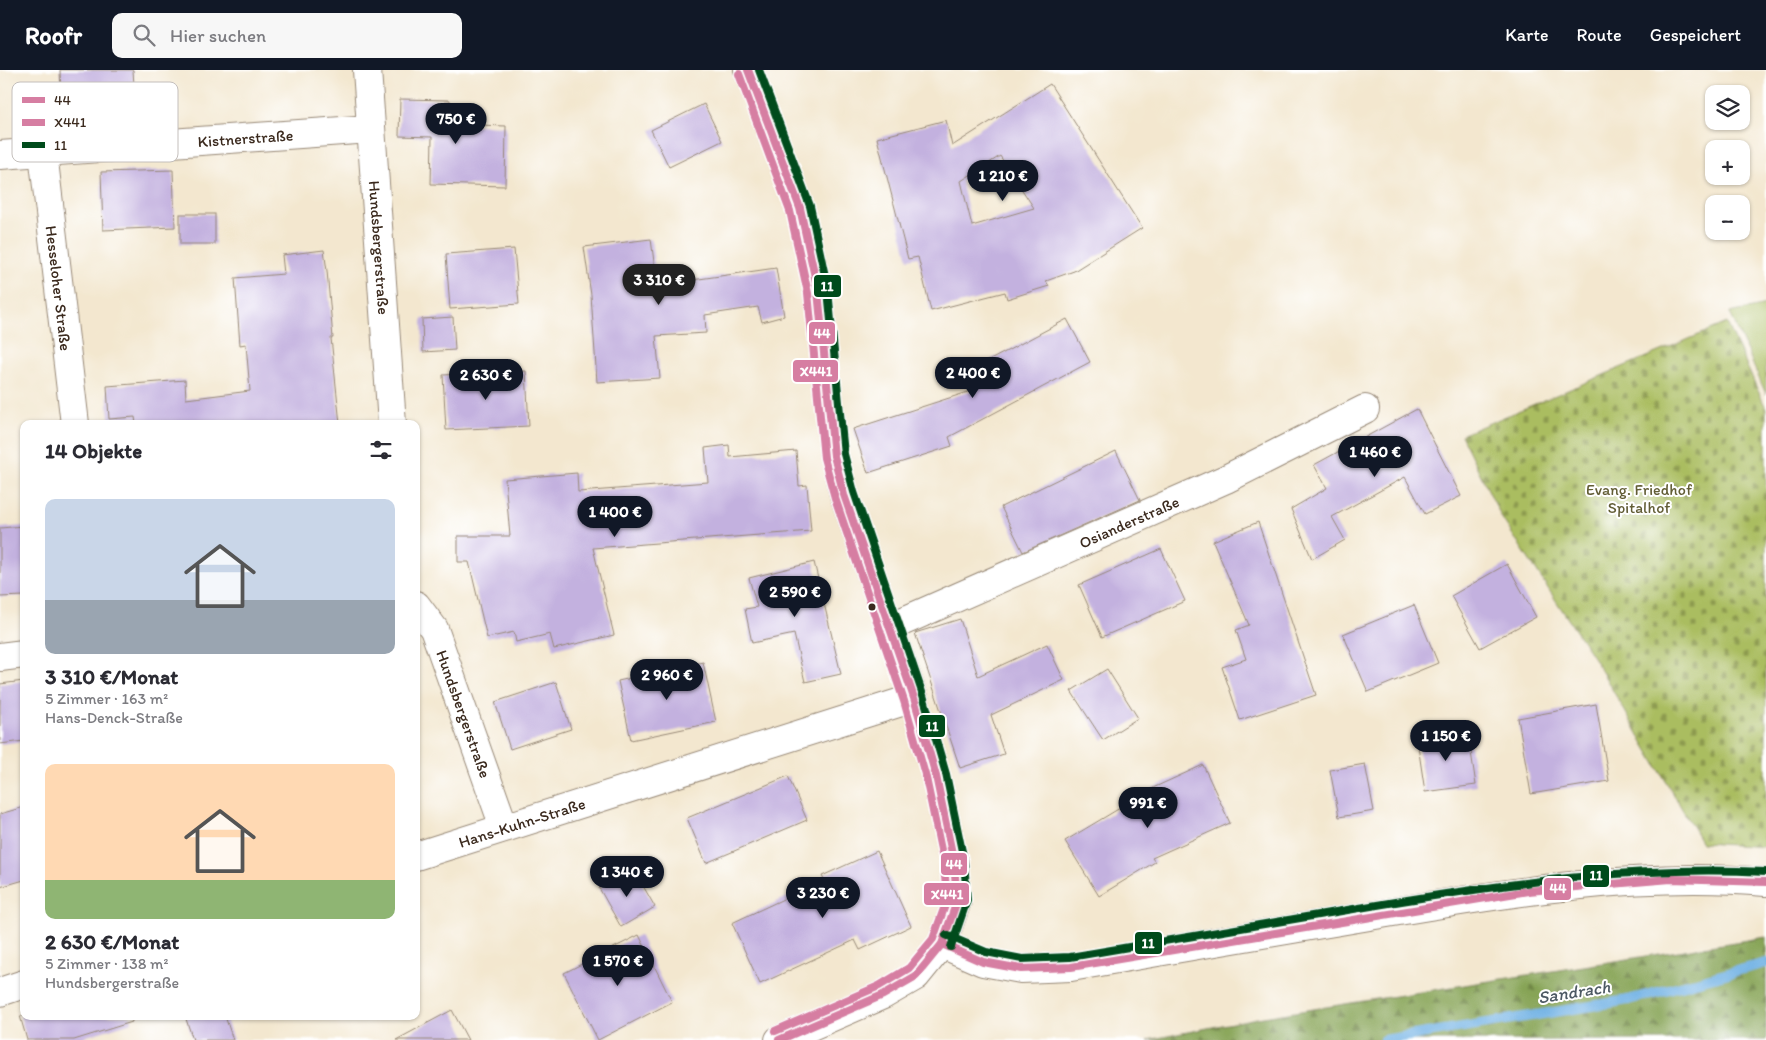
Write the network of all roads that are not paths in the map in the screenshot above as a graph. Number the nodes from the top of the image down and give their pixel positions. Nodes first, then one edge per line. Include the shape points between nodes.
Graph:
1 (367, 70) edge
2 (748, 70) edge
3 (371, 129) junction
4 (178, 143) edge
5 (44, 162) edge
6 (1365, 408) dead end
7 (75, 420) edge
8 (392, 420) edge
9 (420, 611) edge
10 (890, 628) junction
11 (20, 654) edge
12 (0, 657) edge
13 (914, 698) junction
14 (504, 827) junction
15 (420, 855) edge
16 (1766, 882) edge
17 (942, 944) junction
18 (20, 985) edge
19 (0, 992) edge
20 (779, 1040) edge

1 - 3 street, Hundsbergerstraße
2 - 10 street via 800,208 818,291 834,456
3 - 4 street, Kistnerstraße
3 - 8 street, Hundsbergerstraße
5 - 7 street, Hesseloher Straße
6 - 10 street, Osianderstraße via 1226,479
9 - 14 street, Hundsbergerstraße via 434,628
10 - 13 street
11 - 12 street
13 - 14 street, Hans-Kuhn-Straße
13 - 17 street via 936,776 954,863 956,901
14 - 15 street, Hans-Kuhn-Straße
16 - 17 street via 1646,880 1552,888 1071,967 1021,970 983,962
17 - 20 street via 916,976 883,995
18 - 19 street

